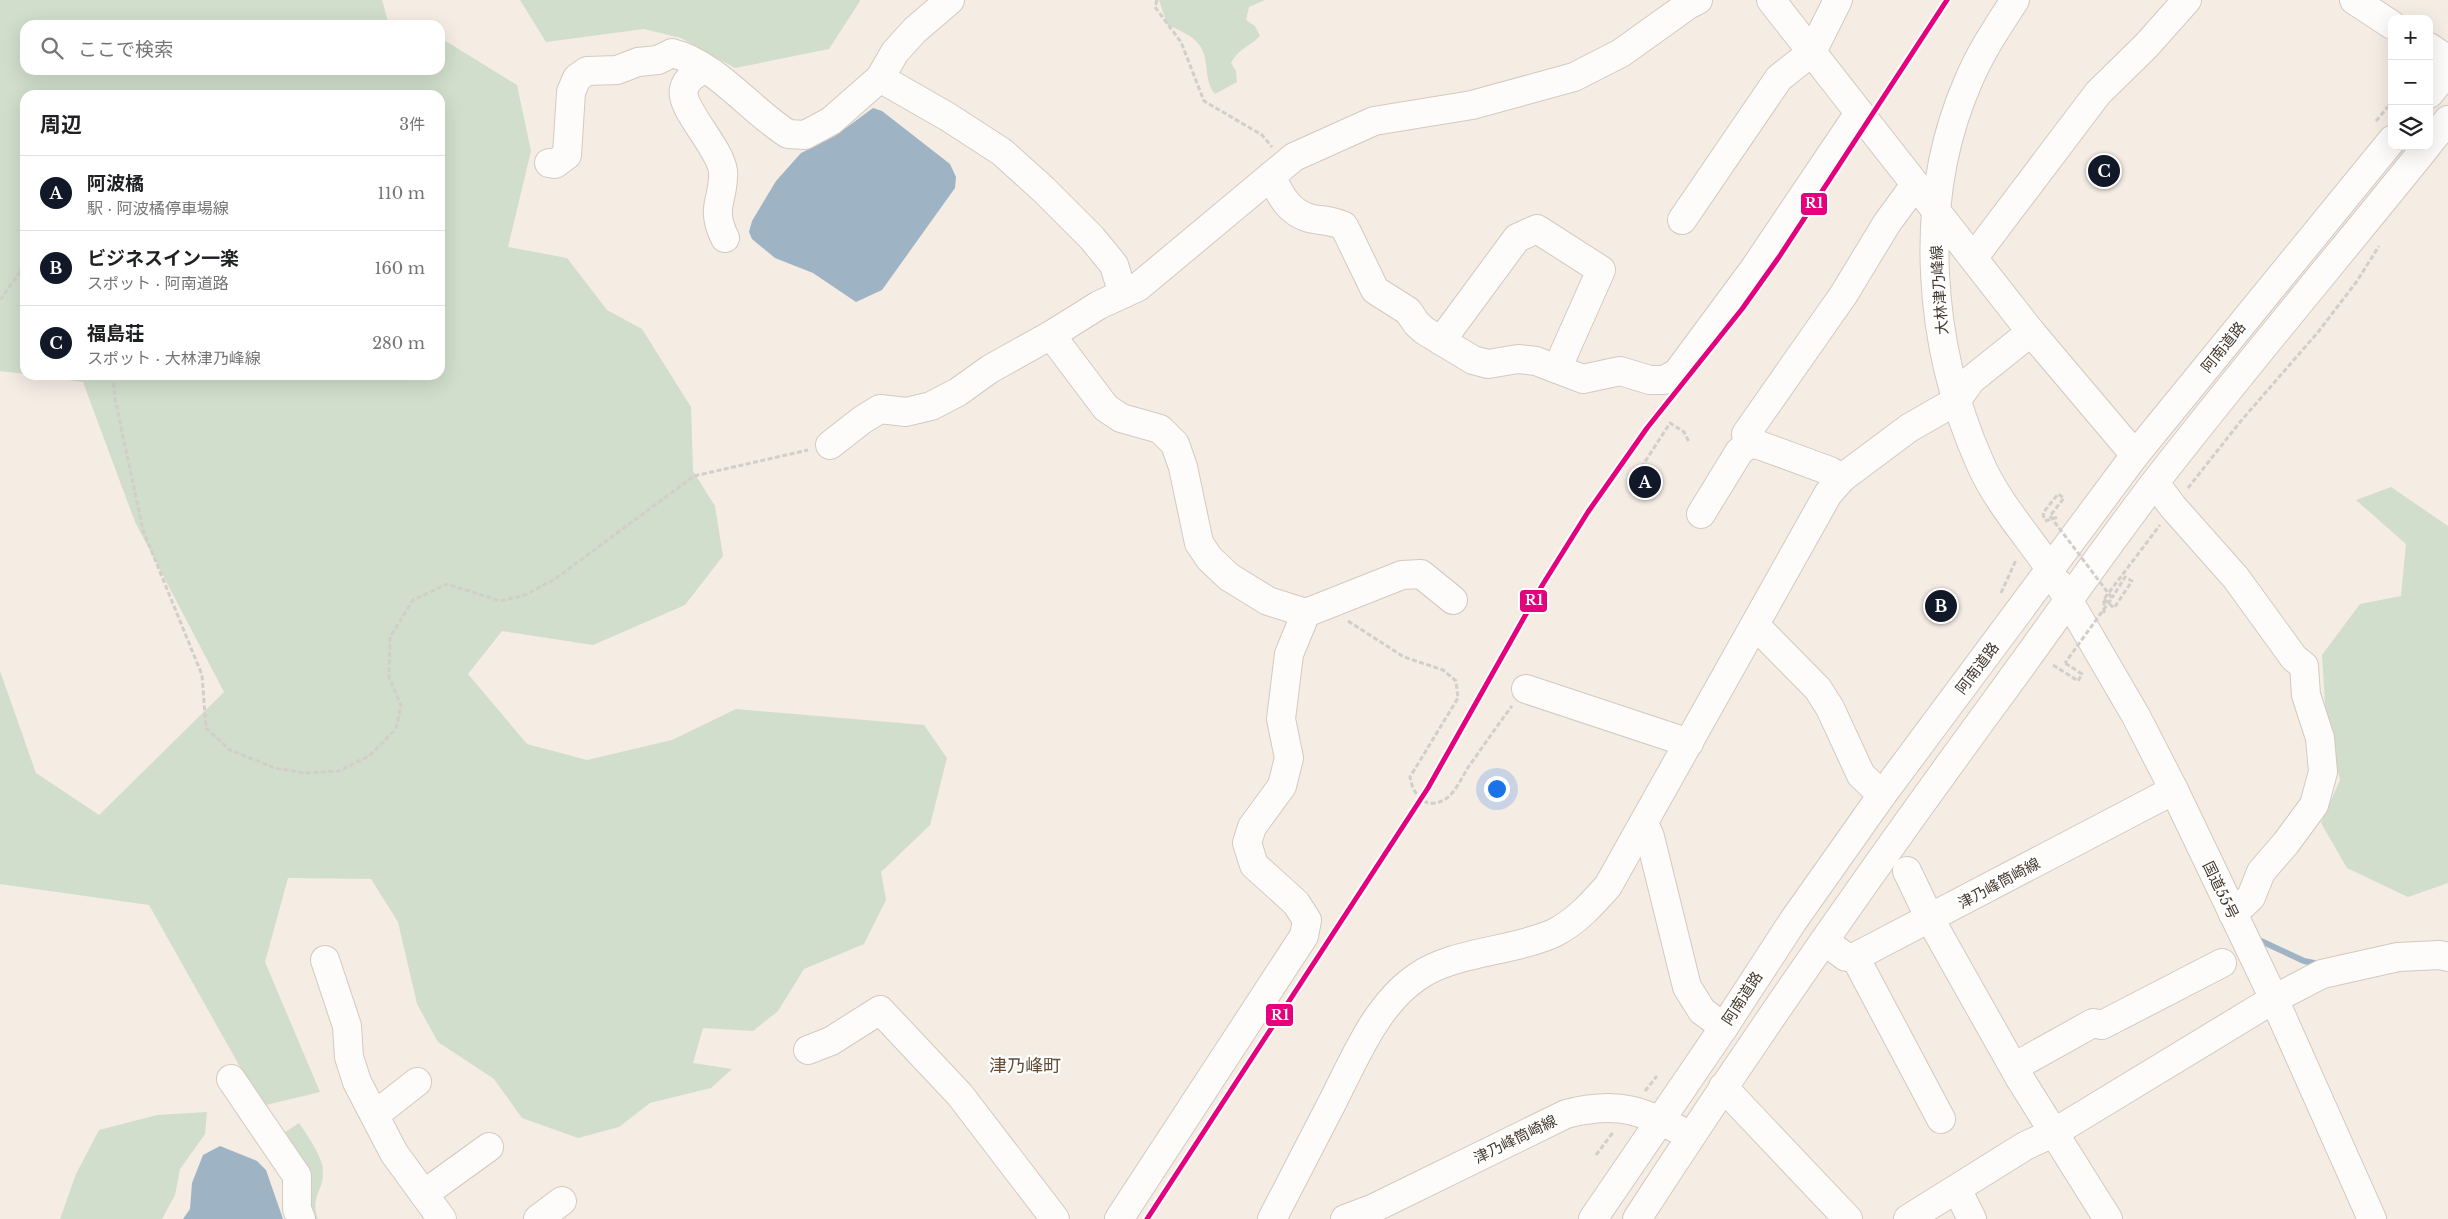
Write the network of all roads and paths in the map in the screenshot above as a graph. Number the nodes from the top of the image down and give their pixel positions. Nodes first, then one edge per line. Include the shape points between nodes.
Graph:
1 (950, 0) edge
2 (1157, 0) edge
3 (1771, 0) edge
4 (1838, 0) edge
5 (2015, 0) edge
6 (2187, 0) edge
7 (2354, 0) edge
8 (1690, 2) edge
9 (2388, 22) edge
10 (2433, 50) edge
11 (1812, 52) junction
12 (2448, 60) edge
13 (706, 68) junction
14 (2448, 71) edge
15 (880, 78) junction
16 (2433, 89) edge
17 (1859, 112) junction
18 (2448, 120) edge
19 (2433, 138) edge
20 (2388, 145) edge
21 (2423, 150) edge
22 (549, 164) dead end
23 (1279, 170) junction
24 (1915, 185) junction
25 (1936, 212) junction
26 (1682, 220) dead end
27 (725, 238) dead end
28 (2382, 240) dead end
29 (1974, 257) junction
30 (20, 272) edge
31 (1124, 294) junction
32 (0, 300) edge
33 (2031, 332) junction
34 (1051, 335) junction
35 (1441, 341) junction
36 (1557, 369) junction
37 (113, 380) edge
38 (1956, 401) junction
39 (1689, 442) dead end
40 (1748, 444) junction
41 (830, 445) joint
42 (2135, 455) junction
43 (1636, 469) dead end
44 (1842, 478) junction
45 (2155, 483) junction
46 (2173, 507) junction
47 (2043, 513) dead end
48 (1701, 514) dead end
49 (2051, 570) junction
50 (2112, 598) junction
51 (2068, 599) junction
52 (2104, 599) junction
53 (1453, 600) dead end
54 (1315, 610) junction
55 (2105, 621) dead end
56 (1755, 625) junction
57 (2053, 665) dead end
58 (1526, 689) joint
59 (1689, 743) junction
60 (2174, 790) junction
61 (1882, 795) junction
62 (1644, 823) junction
63 (1906, 870) dead end
64 (2233, 914) junction
65 (1930, 919) junction
66 (1824, 941) junction
67 (1856, 957) junction
68 (2398, 957) junction
69 (2448, 957) edge
70 (325, 960) dead end
71 (2222, 962) dead end
72 (2448, 977) edge
73 (2274, 999) junction
74 (1724, 1027) junction
75 (808, 1050) dead end
76 (2014, 1067) junction
77 (230, 1079) dead end
78 (417, 1082) dead end
79 (1723, 1087) junction
80 (376, 1114) junction
81 (1941, 1119) dead end
82 (1660, 1120) junction
83 (2055, 1132) junction
84 (1691, 1136) junction
85 (489, 1146) dead end
86 (1957, 1189) junction
87 (424, 1194) junction
88 (562, 1201) dead end
89 (301, 1219) edge
90 (442, 1219) edge
91 (538, 1219) edge
92 (1055, 1219) edge
93 (1119, 1219) edge
94 (1272, 1219) edge
95 (1345, 1219) edge
96 (1593, 1219) edge
97 (1637, 1219) edge
98 (1848, 1219) edge
99 (1908, 1219) edge
100 (1972, 1219) edge
101 (2108, 1219) edge
102 (2372, 1219) edge

1 - 15 main road via 895,52
2 - 23 path via 1155,7 1181,42 1204,102 1262,134
3 - 11 main road
4 - 11 main road
5 - 25 main road, 大林津乃峰線 via 1968,82 1950,134
6 - 29 main road via 2098,93
7 - 9 main road
8 - 23 main road via 1621,53 1574,78 1472,105 1374,121 1294,157
10 - 12 main road
11 - 17 main road
11 - 26 main road via 1779,78
13 - 15 main road via 788,134 805,135 831,121
13 - 22 main road via 672,53 618,70 587,71 577,78 571,92 567,155 555,164
13 - 27 main road via 687,80 683,90 686,103 720,160 723,172 718,225
14 - 16 main road
15 - 31 main road via 948,116 1002,152 1092,238 1114,265
17 - 24 main road
17 - 36 main road via 1754,269 1677,373 1664,380 1650,380 1620,372 1584,379
18 - 19 main road
20 - 42 main road, 阿南道路
21 - 45 main road
23 - 31 main road via 1138,287
23 - 35 main road via 1283,200 1293,210 1309,218 1334,221 1344,226 1375,290 1408,311 1417,324
24 - 25 main road
24 - 40 main road via 1746,434
25 - 29 main road
25 - 38 main road, 大林津乃峰線 via 1939,322
28 - 46 path via 2357,281 2319,331 2240,422
29 - 33 main road
30 - 32 path
31 - 34 main road via 1099,304
33 - 38 main road via 1971,380
33 - 42 main road
34 - 41 main road via 990,368 958,392 932,406 906,412 880,409
34 - 54 main road via 1106,408 1121,418 1160,429 1175,444 1200,543 1209,558 1229,577 1268,601
35 - 36 main road via 1473,360 1488,364 1518,359 1536,361
35 - 36 main road via 1517,238 1537,229 1602,270
37 - 41 path via 143,530 202,675 206,728 230,750 275,768 304,773 339,771 369,756 396,729 401,705 389,677 390,637 413,600 447,584 500,600 526,595 555,579 694,476
38 - 44 main road via 1909,428
38 - 49 main road, 大林津乃峰線 via 1980,464
39 - 43 path via 1684,432 1670,423 1639,471
40 - 44 main road via 1759,445
40 - 48 main road via 1739,452
42 - 49 main road, 阿南道路
44 - 56 main road via 1828,494
45 - 46 main road
45 - 51 main road
46 - 52 path
46 - 64 main road via 2236,578 2294,658 2304,666 2306,695 2320,738 2323,772 2314,805 2261,872 2251,896
47 - 50 path, bridge via 2058,494 2064,498 2050,516
49 - 51 main road, 国道55号
49 - 61 main road, 阿南道路
50 - 52 path via 2125,577 2132,581 2114,608
50 - 57 path, bridge via 2065,663 2082,674 2078,681
51 - 60 main road, 国道55号 via 2136,716
51 - 66 main road
52 - 55 path
53 - 54 main road via 1421,574 1402,575
54 - 58 path via 1404,656 1443,670 1456,680 1458,698 1410,777 1413,791 1421,800 1436,803 1448,797
54 - 93 main road via 1289,654 1281,719 1289,758 1282,786 1252,828 1247,843 1254,865 1296,903 1306,920 1304,936
56 - 59 main road
56 - 61 main road via 1818,690 1830,708 1861,775
58 - 59 main road
59 - 62 main road
60 - 64 main road, 国道55号
60 - 65 main road, 津乃峰筒崎線
61 - 74 main road, 阿南道路 via 1793,921
62 - 74 main road via 1687,987 1702,1011
62 - 94 main road via 1608,886 1580,916 1555,932 1517,946 1459,958 1418,976 1391,1000 1362,1045
63 - 65 main road
64 - 73 main road, 国道55号
65 - 67 main road, 津乃峰筒崎線
65 - 76 main road
66 - 67 main road via 1846,957
66 - 79 main road
67 - 81 main road
68 - 69 main road
68 - 72 main road
68 - 73 main road via 2322,974
70 - 80 main road via 347,1026 349,1056 357,1082
71 - 76 main road via 2102,1025 2093,1023
73 - 83 main road
73 - 102 main road, 国道55号
74 - 82 main road, 阿南道路
75 - 92 main road via 831,1041 880,1010 960,1096
76 - 83 main road
77 - 89 main road via 297,1176 297,1209
78 - 80 main road
79 - 84 main road
79 - 98 main road
80 - 87 main road via 394,1153
82 - 84 main road, 津乃峰筒崎線
82 - 95 main road, 津乃峰筒崎線 via 1613,1106 1566,1114 1374,1208
82 - 96 main road, 阿南道路
83 - 86 main road via 2025,1146
83 - 101 main road
84 - 97 main road
85 - 87 main road
86 - 99 main road
86 - 100 main road
87 - 90 main road
88 - 91 main road

